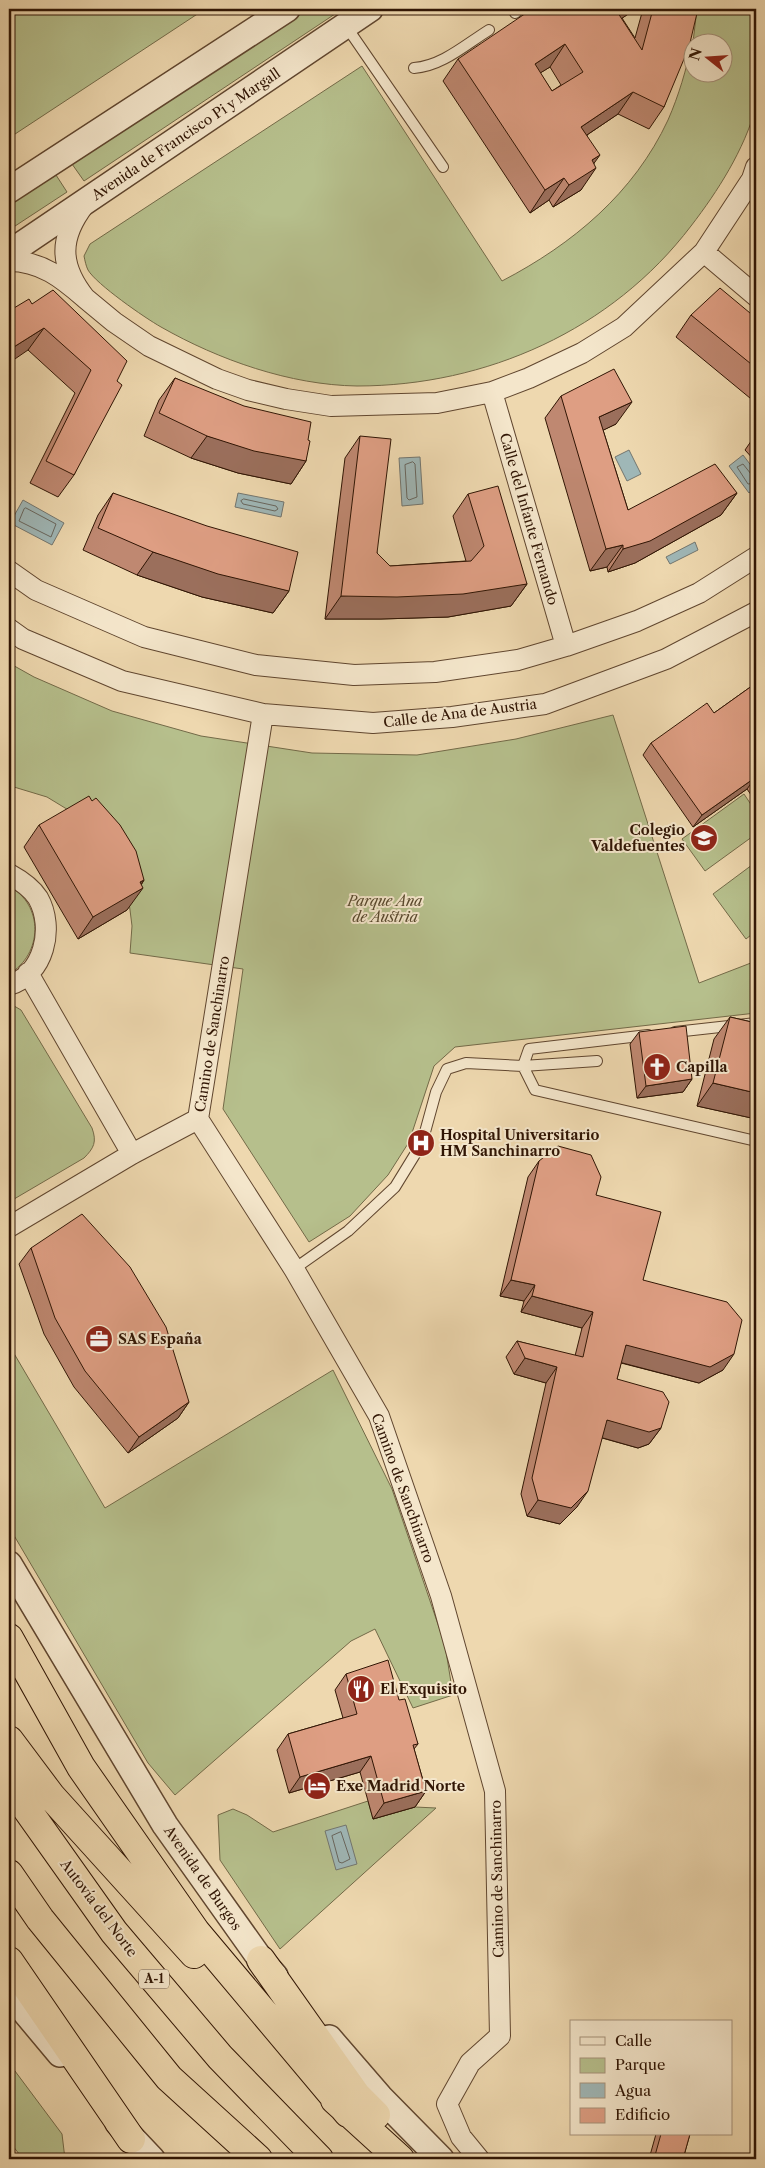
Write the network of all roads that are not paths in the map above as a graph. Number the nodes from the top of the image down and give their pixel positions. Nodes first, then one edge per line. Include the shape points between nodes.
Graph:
1 (287, 9) edge
2 (359, 14) edge
3 (489, 30) dead end
4 (414, 68) dead end
5 (443, 167) dead end
6 (756, 167) edge
7 (9, 190) edge
8 (85, 202) junction
9 (704, 252) junction
10 (9, 253) edge
11 (9, 261) edge
12 (756, 296) edge
13 (85, 298) junction
14 (492, 392) junction
15 (756, 557) edge
16 (9, 571) edge
17 (756, 612) edge
18 (9, 630) edge
19 (566, 646) junction
20 (263, 714) junction
21 (9, 874) edge
22 (28, 973) junction
23 (9, 985) edge
24 (756, 1023) edge
25 (597, 1061) dead end
26 (523, 1066) junction
27 (198, 1119) junction
28 (756, 1141) edge
29 (132, 1154) junction
30 (9, 1227) edge
31 (294, 1269) junction
32 (9, 1564) edge
33 (9, 1638) edge
34 (9, 1740) edge
35 (9, 1784) edge
36 (9, 1874) edge
37 (9, 1960) edge
38 (261, 1960) junction
39 (9, 1993) edge
40 (348, 2113) junction
41 (141, 2152) edge
42 (258, 2159) edge
43 (319, 2159) edge
44 (400, 2159) edge
45 (419, 2159) edge
46 (441, 2159) edge
47 (479, 2159) edge

1 - 7 street
2 - 5 lane
2 - 8 street, Avenida de Francisco Pi y Margall
3 - 4 lane via 438,63
6 - 9 street via 752,179
8 - 10 street, Avenida de Francisco Pi y Margall
8 - 13 street via 71,226 66,254 69,274
9 - 12 street
9 - 14 street via 624,327 582,353
11 - 13 street via 26,262 47,269
13 - 14 street via 149,346 225,382 286,399 331,406 379,406 437,403
14 - 19 street, Calle del Infante Fernando
15 - 19 street via 699,593 637,621
16 - 19 street via 36,590 144,637 256,665 354,675 435,672 518,660
17 - 20 street, Calle de Ana de Austria via 666,659 545,704 452,717 373,723
18 - 20 street, Calle de Ana de Austria via 122,681
20 - 27 street, Camino de Sanchinarro
21 - 22 street via 24,882 38,898 46,917 47,937 41,957
22 - 23 street
22 - 29 street
24 - 26 lane via 529,1049
25 - 26 lane
26 - 28 lane via 535,1090
26 - 31 lane via 466,1063 447,1069 436,1092 422,1143 395,1187 348,1231
27 - 29 street
27 - 31 street, Camino de Sanchinarro
29 - 30 street
31 - 47 street, Camino de Sanchinarro via 379,1416 441,1596 495,1791 500,2036 470,2063 447,2104 461,2137
32 - 38 street, Avenida de Burgos via 165,1825
33 - 40 highway via 81,1767 196,1932
34 - 40 highway via 50,1796 248,2015
35 - 43 highway, Autovía del Norte / A-1 via 114,1932 220,2057
36 - 42 highway via 40,1919 169,2078
37 - 41 highway
38 - 45 highway via 358,2096
38 - 46 street, Avenida de Burgos via 380,2097
39 - 41 street
40 - 44 highway

